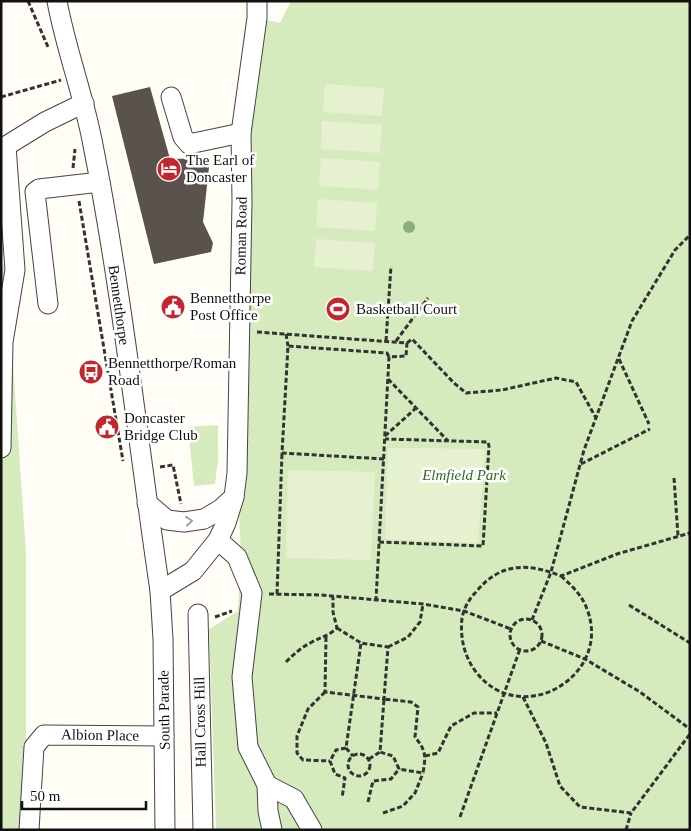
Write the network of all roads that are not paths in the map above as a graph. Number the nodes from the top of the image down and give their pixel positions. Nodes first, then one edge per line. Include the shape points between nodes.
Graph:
1 (50, 1) edge
2 (57, 1) edge
3 (257, 1) edge
4 (61, 22) junction
5 (171, 96) dead end
6 (84, 104) junction
7 (241, 133) junction
8 (100, 182) junction
9 (48, 304) dead end
10 (1, 448) edge
11 (234, 497) junction
12 (147, 503) junction
13 (218, 540) junction
14 (160, 591) junction
15 (198, 614) dead end
16 (164, 736) junction
17 (267, 785) junction
18 (30, 830) edge
19 (165, 830) edge
20 (203, 830) edge
21 (272, 830) edge
22 (312, 830) edge

1 - 4 street, Bennetthorpe
2 - 4 street, Bennetthorpe
3 - 7 street, Roman Road
4 - 6 street, Bennetthorpe
5 - 7 street via 183,137 189,144
6 - 8 street, Bennetthorpe
6 - 10 street via 45,122 6,146 15,270 3,342
7 - 11 street, Roman Road via 240,330
8 - 9 street via 35,192
8 - 12 street, Bennetthorpe
12 -> 11 street via 167,520 184,522 204,519
11 - 13 street, Roman Road
12 - 14 street, Bennetthorpe
13 - 14 street, Roman Road via 193,571
13 - 17 street via 237,556 252,593 242,677 248,747
14 - 16 street, South Parade
15 - 20 street, Hall Cross Hill
16 - 18 street, Albion Place via 44,735 34,747
16 - 19 street, South Parade
17 - 21 street
17 - 22 street via 294,799

